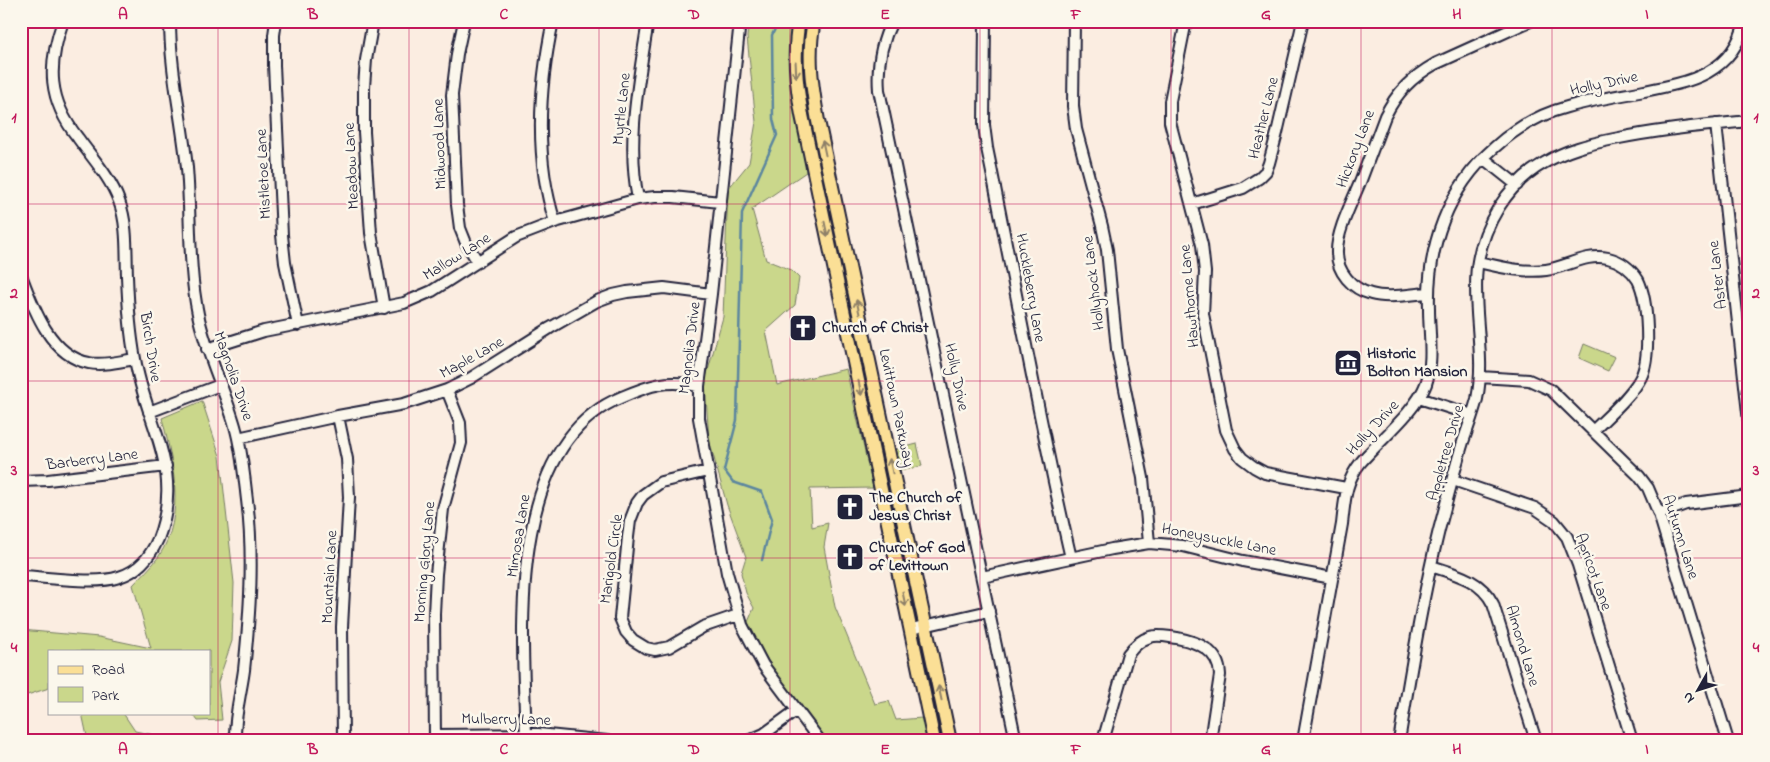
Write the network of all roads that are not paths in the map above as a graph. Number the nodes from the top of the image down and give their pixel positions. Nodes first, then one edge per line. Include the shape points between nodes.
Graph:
1 (63, 21) edge
2 (170, 21) edge
3 (276, 21) edge
4 (373, 21) edge
5 (464, 21) edge
6 (553, 21) edge
7 (648, 21) edge
8 (740, 21) edge
9 (800, 21) edge
10 (814, 21) edge
11 (892, 21) edge
12 (985, 21) edge
13 (1074, 21) edge
14 (1186, 21) edge
15 (1302, 21) edge
16 (1530, 21) edge
17 (1745, 21) edge
18 (1749, 121) edge
19 (1716, 124) junction
20 (1483, 158) junction
21 (1517, 185) junction
22 (638, 199) junction
23 (720, 202) junction
24 (1192, 204) junction
25 (555, 222) junction
26 (478, 262) junction
27 (1478, 262) junction
28 (21, 275) edge
29 (1428, 293) junction
30 (711, 294) junction
31 (384, 308) junction
32 (298, 325) junction
33 (207, 349) junction
34 (135, 359) junction
35 (1480, 377) junction
36 (220, 385) junction
37 (699, 386) junction
38 (447, 390) junction
39 (1419, 398) junction
40 (149, 412) junction
41 (1472, 415) junction
42 (338, 416) junction
43 (1749, 422) edge
44 (1593, 430) junction
45 (238, 438) junction
46 (166, 466) junction
47 (708, 471) junction
48 (1452, 480) junction
49 (21, 481) edge
50 (1346, 488) junction
51 (1749, 496) edge
52 (1658, 514) junction
53 (1149, 543) junction
54 (1071, 558) junction
55 (1431, 566) junction
56 (21, 576) edge
57 (982, 577) junction
58 (1332, 578) junction
59 (989, 611) junction
60 (738, 615) junction
61 (926, 626) junction
62 (911, 629) junction
63 (797, 710) junction
64 (526, 734) junction
65 (435, 738) edge
66 (235, 741) edge
67 (343, 741) edge
68 (607, 741) edge
69 (748, 741) edge
70 (820, 741) edge
71 (934, 741) edge
72 (950, 741) edge
73 (1016, 741) edge
74 (1102, 741) edge
75 (1210, 741) edge
76 (1302, 741) edge
77 (1399, 741) edge
78 (1536, 741) edge
79 (1632, 741) edge
80 (1728, 741) edge

1 - 34 street, Birch Drive via 52,63 54,92 66,120 104,174 120,206
2 - 33 street, Magnolia Drive via 187,170 193,277
3 - 32 street, Mistletoe Lane via 274,65 282,235
4 - 31 street, Meadow Lane via 366,60 364,132 371,232
5 - 26 street, Midwood Lane via 452,95 457,205 460,228
6 - 25 street via 542,84 542,115 546,190
7 - 22 street, Myrtle Lane via 632,146
8 - 23 street, Magnolia Drive
9 -> 62 main road, Levittown Parkway via 795,67 802,115
61 -> 10 main road, Levittown Parkway via 814,95 810,71
11 - 57 street, Holly Drive via 881,52 879,90
12 - 54 street, Huckleberry Lane via 984,125 987,148
13 - 53 street, Hollyhock Lane via 1073,106 1076,129 1107,250 1116,340 1143,478
14 - 24 street, Hawthorne Lane via 1169,110
15 - 24 street, Heather Lane via 1266,171 1243,188
16 - 29 street, Hickory Lane via 1415,76 1384,116 1336,253 1341,270 1361,291 1377,296
17 - 20 street, Holly Drive via 1735,46 1708,74 1672,86 1551,112 1519,128
18 - 19 street, Appletree Drive
19 - 21 street, Appletree Drive via 1653,132 1572,150 1542,164
19 - 43 street, Aster Lane
20 - 21 street
20 - 29 street, Holly Drive via 1448,206 1430,266
21 - 27 street, Appletree Drive via 1494,214
22 - 23 street, Mallow Lane via 674,197
22 - 25 street, Mallow Lane
23 - 30 street, Magnolia Drive
24 - 50 street, Hawthorne Lane via 1205,260 1203,314 1226,430 1235,449 1248,464 1265,473
25 - 26 street, Mallow Lane via 516,237
26 - 31 street, Mallow Lane via 432,291
27 - 35 street, Appletree Drive
27 - 44 street via 1539,271 1597,257 1616,260 1638,280 1643,295 1647,340 1645,368 1641,379
28 - 34 street via 48,333 63,351 90,364
29 - 39 street, Holly Drive via 1429,371
30 - 37 street, Magnolia Drive
30 - 38 street, Maple Lane via 664,288 613,295 597,301
31 - 32 street, Mallow Lane
32 - 33 street, Mallow Lane via 257,333
33 - 36 street, Magnolia Drive
34 - 40 street, Birch Drive
35 - 41 street, Appletree Drive
35 - 44 street, Autumn Lane via 1516,378 1539,384 1551,390
36 - 40 street
36 - 45 street, Magnolia Drive
37 - 47 street, Magnolia Drive via 700,426
37 - 64 street, Mimosa Lane via 659,383 604,405 571,433 548,471 530,540 525,590
38 - 42 street, Maple Lane via 404,404
38 - 65 street, Morning Glory Lane via 460,423 461,442 443,509 436,574
39 - 41 street
39 - 50 street, Holly Drive via 1361,462
40 - 46 street, Birch Drive
41 - 48 street, Appletree Drive
42 - 45 street, Maple Lane
42 - 67 street, Mountain Lane via 349,488 341,660
44 - 52 street, Autumn Lane via 1639,476 1648,488
45 - 66 street, Magnolia Drive via 247,502 251,576
46 - 49 street, Barberry Lane
46 - 56 street, Birch Drive via 167,501 161,530 150,555 137,569 118,578 94,580
47 - 60 street, Magnolia Drive
47 - 60 street, Marigold Circle via 661,482 637,503 630,521 620,618 633,640 655,650 670,647 703,627
48 - 55 street, Appletree Drive
48 - 79 street, Apricot Lane via 1535,508 1554,521 1566,537 1578,565
50 - 58 street, Holly Drive
51 - 52 street via 1686,504
52 - 80 street, Autumn Lane
53 - 54 street, Honeysuckle Lane
53 - 58 street, Honeysuckle Lane via 1183,546
54 - 57 street, Honeysuckle Lane
55 - 77 street, Appletree Drive
55 - 78 street, Almond Lane via 1472,581 1490,596
57 - 59 street, Holly Drive
58 - 76 street, Holly Drive
59 - 61 street
59 - 73 street, Holly Drive
60 - 63 street, Magnolia Drive via 763,665
61 - 62 street
72 -> 61 main road, Levittown Parkway
62 - 71 main road, Levittown Parkway
63 - 69 street via 764,734
63 - 70 street, Magnolia Drive
64 - 65 street, Mulberry Lane
64 - 68 street, Mulberry Lane
74 - 75 street via 1128,654 1140,641 1157,636 1196,642 1216,658 1220,675

